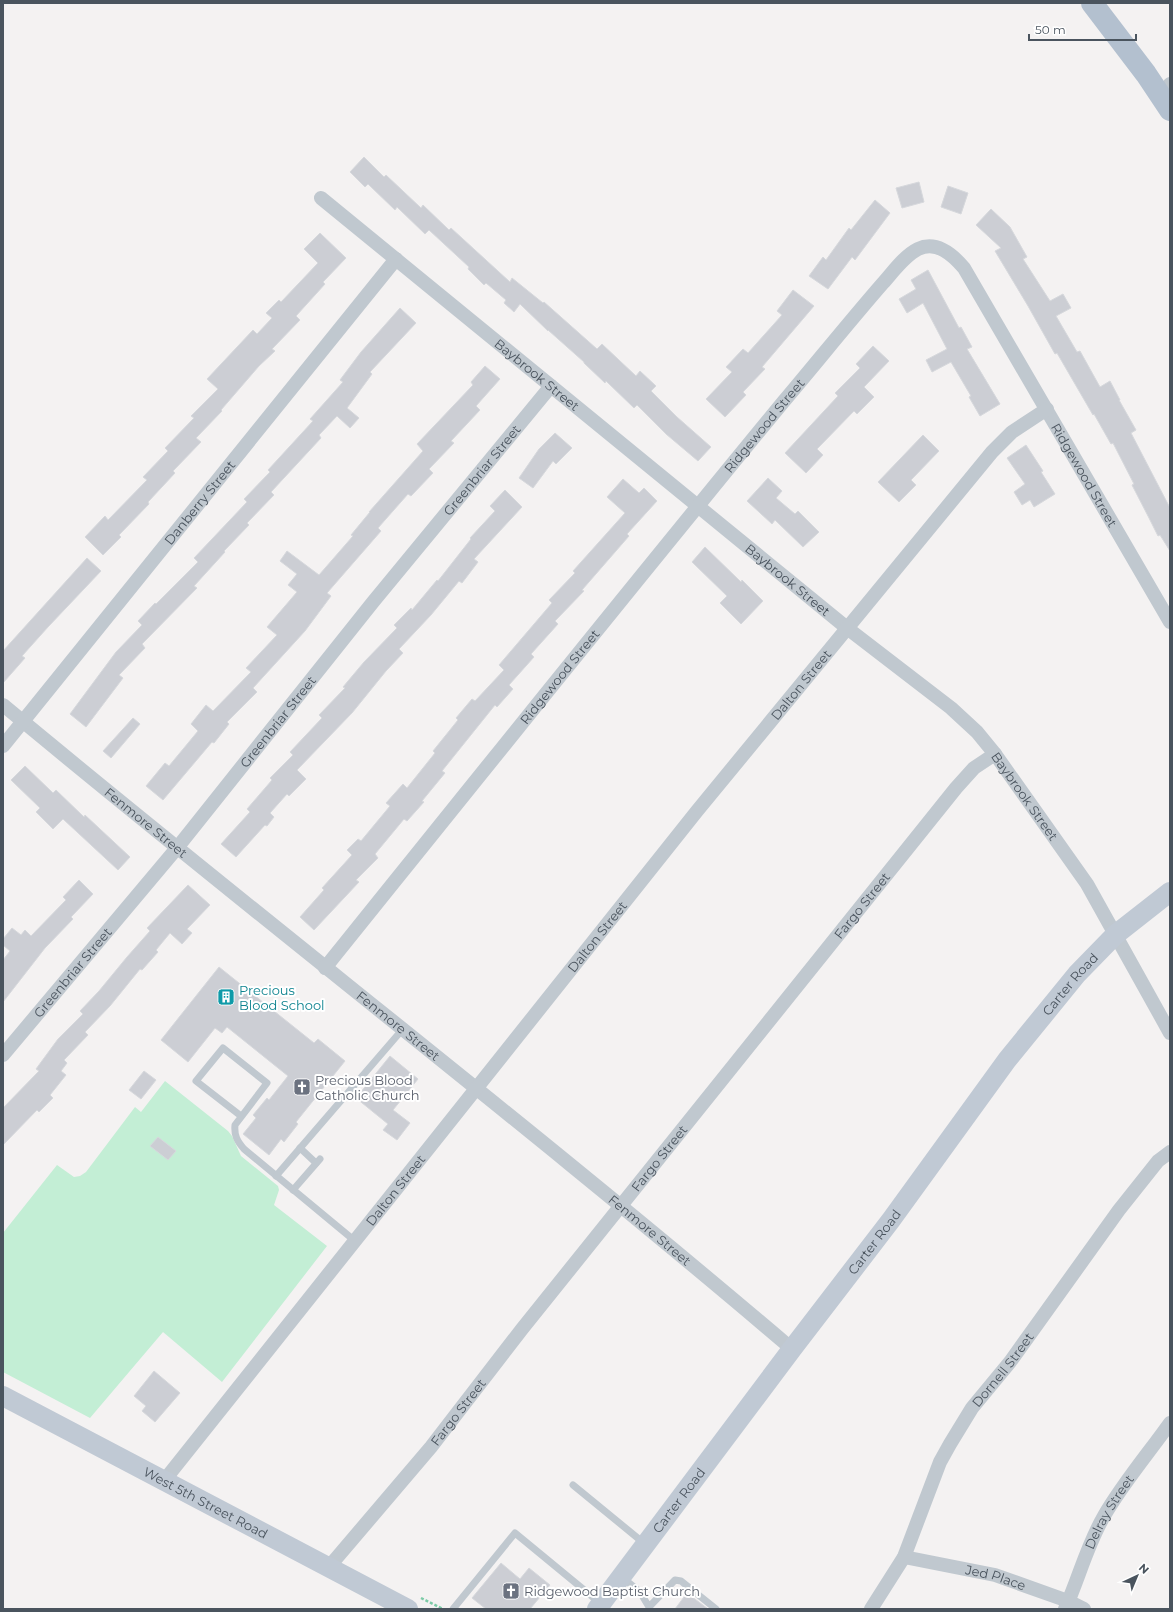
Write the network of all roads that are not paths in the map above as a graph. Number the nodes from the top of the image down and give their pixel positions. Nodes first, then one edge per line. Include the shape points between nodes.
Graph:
1 (1092, 3) edge
2 (1167, 97) edge
3 (321, 198) dead end
4 (396, 259) junction
5 (551, 386) junction
6 (1047, 409) junction
7 (698, 506) junction
8 (1170, 622) edge
9 (847, 628) junction
10 (3, 705) edge
11 (23, 721) junction
12 (3, 746) edge
13 (995, 754) junction
14 (177, 848) junction
15 (1170, 892) edge
16 (1116, 935) junction
17 (325, 968) junction
18 (402, 1030) junction
19 (1170, 1033) edge
20 (3, 1055) edge
21 (476, 1089) junction
22 (241, 1116) junction
23 (300, 1148) junction
24 (1170, 1152) edge
25 (276, 1176) junction
26 (293, 1190) junction
27 (620, 1206) junction
28 (355, 1241) junction
29 (792, 1349) junction
30 (3, 1396) edge
31 (1170, 1423) edge
32 (163, 1482) junction
33 (573, 1485) dead end
34 (645, 1545) junction
35 (904, 1557) junction
36 (328, 1568) junction
37 (621, 1577) junction
38 (1066, 1605) edge
39 (599, 1606) edge
40 (649, 1608) edge
41 (408, 1609) edge
42 (453, 1609) edge
43 (716, 1609) edge
44 (871, 1609) edge
45 (1084, 1609) edge

1 - 2 main road
3 - 4 street, Baybrook Street
4 - 5 street, Baybrook Street
4 - 11 street, Danberry Street
5 - 7 street, Baybrook Street
5 - 14 street, Greenbriar Street via 373,602
6 - 7 street, Ridgewood Street via 955,256 931,246 920,248 909,255 863,305
6 - 8 street, Ridgewood Street
6 - 9 street, Dalton Street via 1012,432 992,452
7 - 9 street, Baybrook Street
7 - 17 street, Ridgewood Street
9 - 13 street, Baybrook Street via 951,708 978,732
9 - 21 street, Dalton Street via 697,811
10 - 11 street, Fenmore Street
11 - 12 street, Danberry Street
11 - 14 street, Fenmore Street
13 - 16 street, Baybrook Street via 1087,884
13 - 27 street, Fargo Street via 974,768 956,788
14 - 17 street, Fenmore Street
14 - 20 street, Greenbriar Street
15 - 16 main road, Carter Road
16 - 19 street, Baybrook Street
16 - 29 main road, Carter Road via 1076,974 1007,1060 891,1220
17 - 18 street, Fenmore Street
18 - 21 street, Fenmore Street
18 - 23 lane
21 - 27 street, Fenmore Street
21 - 28 street, Dalton Street
22 - 22 lane via 267,1083 223,1048 196,1081
22 - 25 lane via 234,1131 237,1140
23 - 25 lane
23 - 26 lane via 318,1161
24 - 35 street, Dornell Street via 1158,1161 1119,1210 1010,1362 972,1408 940,1462
25 - 26 lane
26 - 28 lane
27 - 29 street, Fenmore Street
27 - 36 street, Fargo Street via 431,1447
28 - 32 street, Dalton Street
29 - 34 main road, Carter Road
30 - 32 main road, West 5th Street Road
31 - 38 street, Delray Street via 1104,1516 1086,1552
32 - 36 main road, West 5th Street Road
33 - 34 lane
34 - 37 main road, Carter Road
35 - 38 street, Jed Place via 995,1575
35 - 44 street, Dornell Street
36 - 41 main road, West 5th Street Road
37 - 39 main road, Carter Road
37 - 40 lane via 640,1592
38 - 45 street, Jed Place
39 - 42 lane via 515,1533
40 - 43 lane via 675,1580 682,1581

